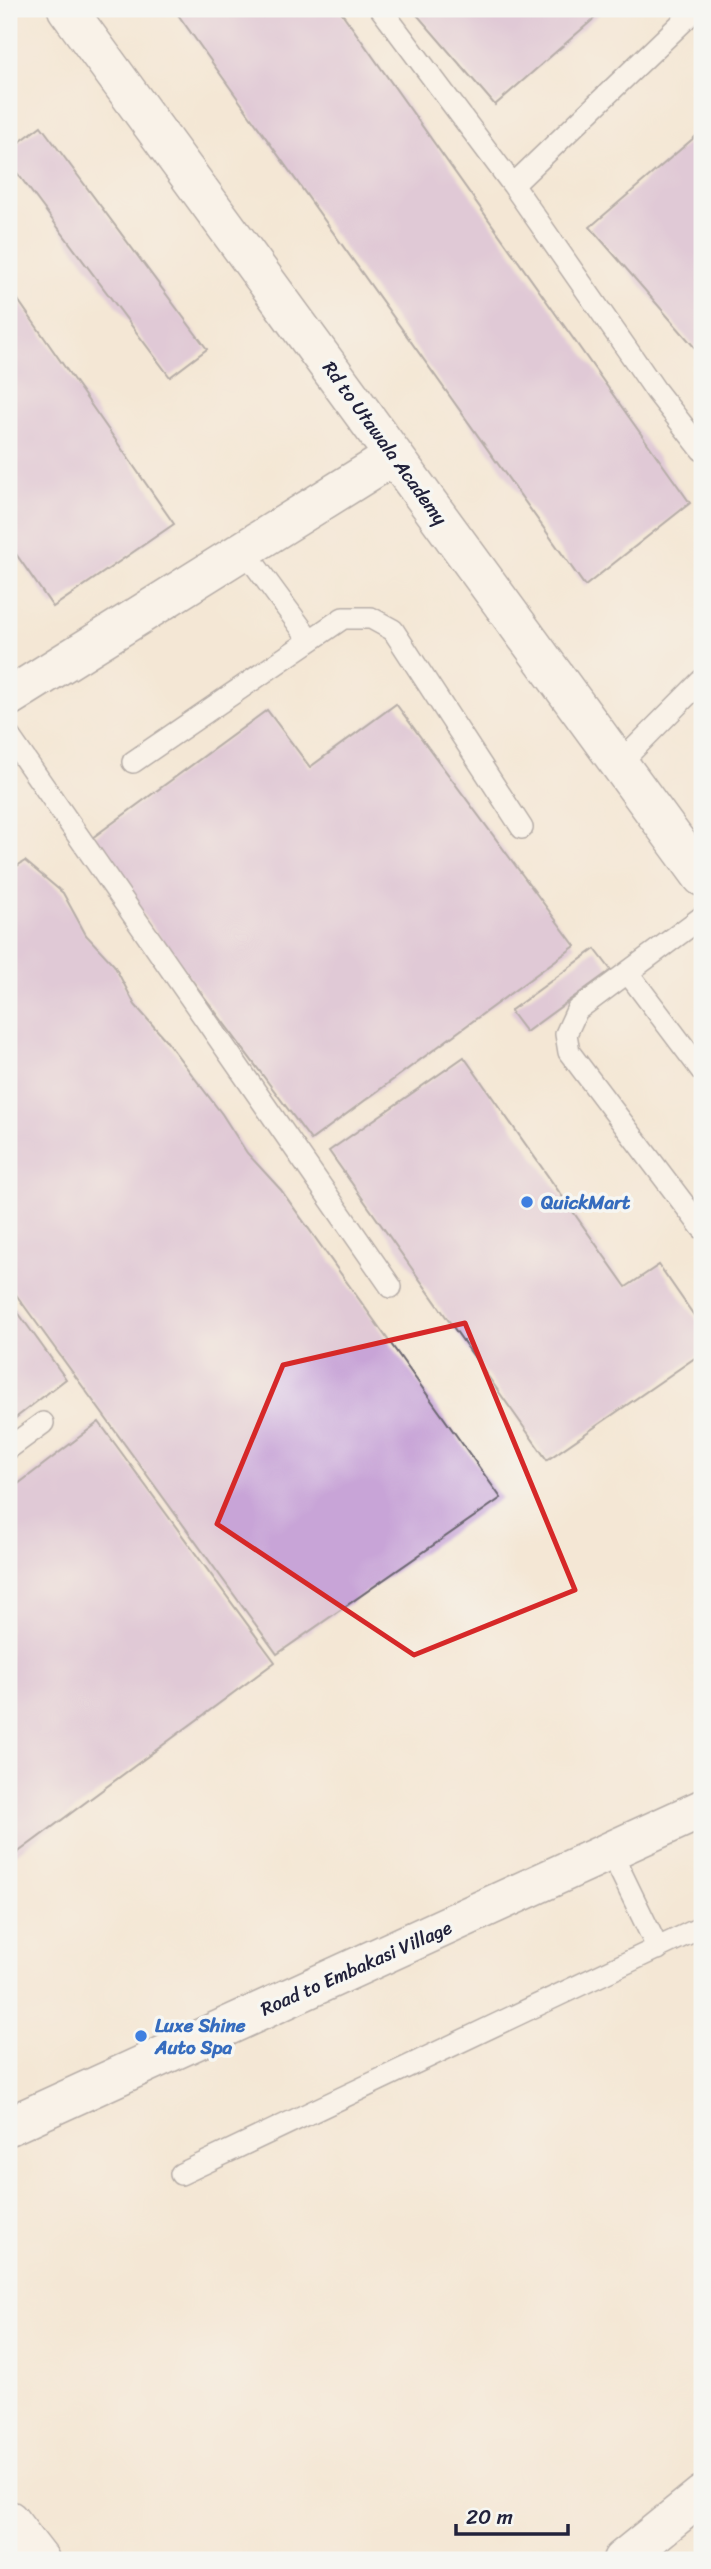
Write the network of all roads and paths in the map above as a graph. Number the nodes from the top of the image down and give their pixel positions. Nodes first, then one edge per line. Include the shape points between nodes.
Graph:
1 (67, 9) edge
2 (381, 9) edge
3 (696, 9) edge
4 (513, 185) junction
5 (702, 450) edge
6 (394, 456) junction
7 (244, 550) junction
8 (310, 640) junction
9 (702, 680) edge
10 (9, 697) edge
11 (9, 736) edge
12 (133, 762) dead end
13 (619, 764) junction
14 (522, 828) dead end
15 (702, 877) edge
16 (702, 917) edge
17 (628, 972) junction
18 (702, 1070) edge
19 (702, 1228) edge
20 (391, 1287) dead end
21 (43, 1423) dead end
22 (9, 1448) edge
23 (702, 1809) edge
24 (611, 1852) junction
25 (702, 1927) edge
26 (658, 1949) junction
27 (9, 2126) edge
28 (181, 2174) dead end
29 (702, 2495) edge
30 (9, 2520) edge
31 (40, 2560) edge
32 (622, 2560) edge

1 - 6 street, Rd to Utawala Academy
2 - 4 lane
3 - 4 lane
4 - 5 lane
6 - 7 street
6 - 13 street, Rd to Utawala Academy
7 - 8 lane
7 - 10 street
8 - 12 lane
8 - 14 lane via 343,618 372,618 393,630
9 - 13 lane
11 - 20 lane
13 - 15 street, Rd to Utawala Academy
16 - 17 lane
17 - 18 lane
17 - 19 lane via 577,1010 566,1034 569,1052
21 - 22 lane
23 - 24 street, Road to Embakasi Village
24 - 26 lane
24 - 27 street, Road to Embakasi Village
25 - 26 lane
26 - 28 lane
29 - 32 street
30 - 31 street

